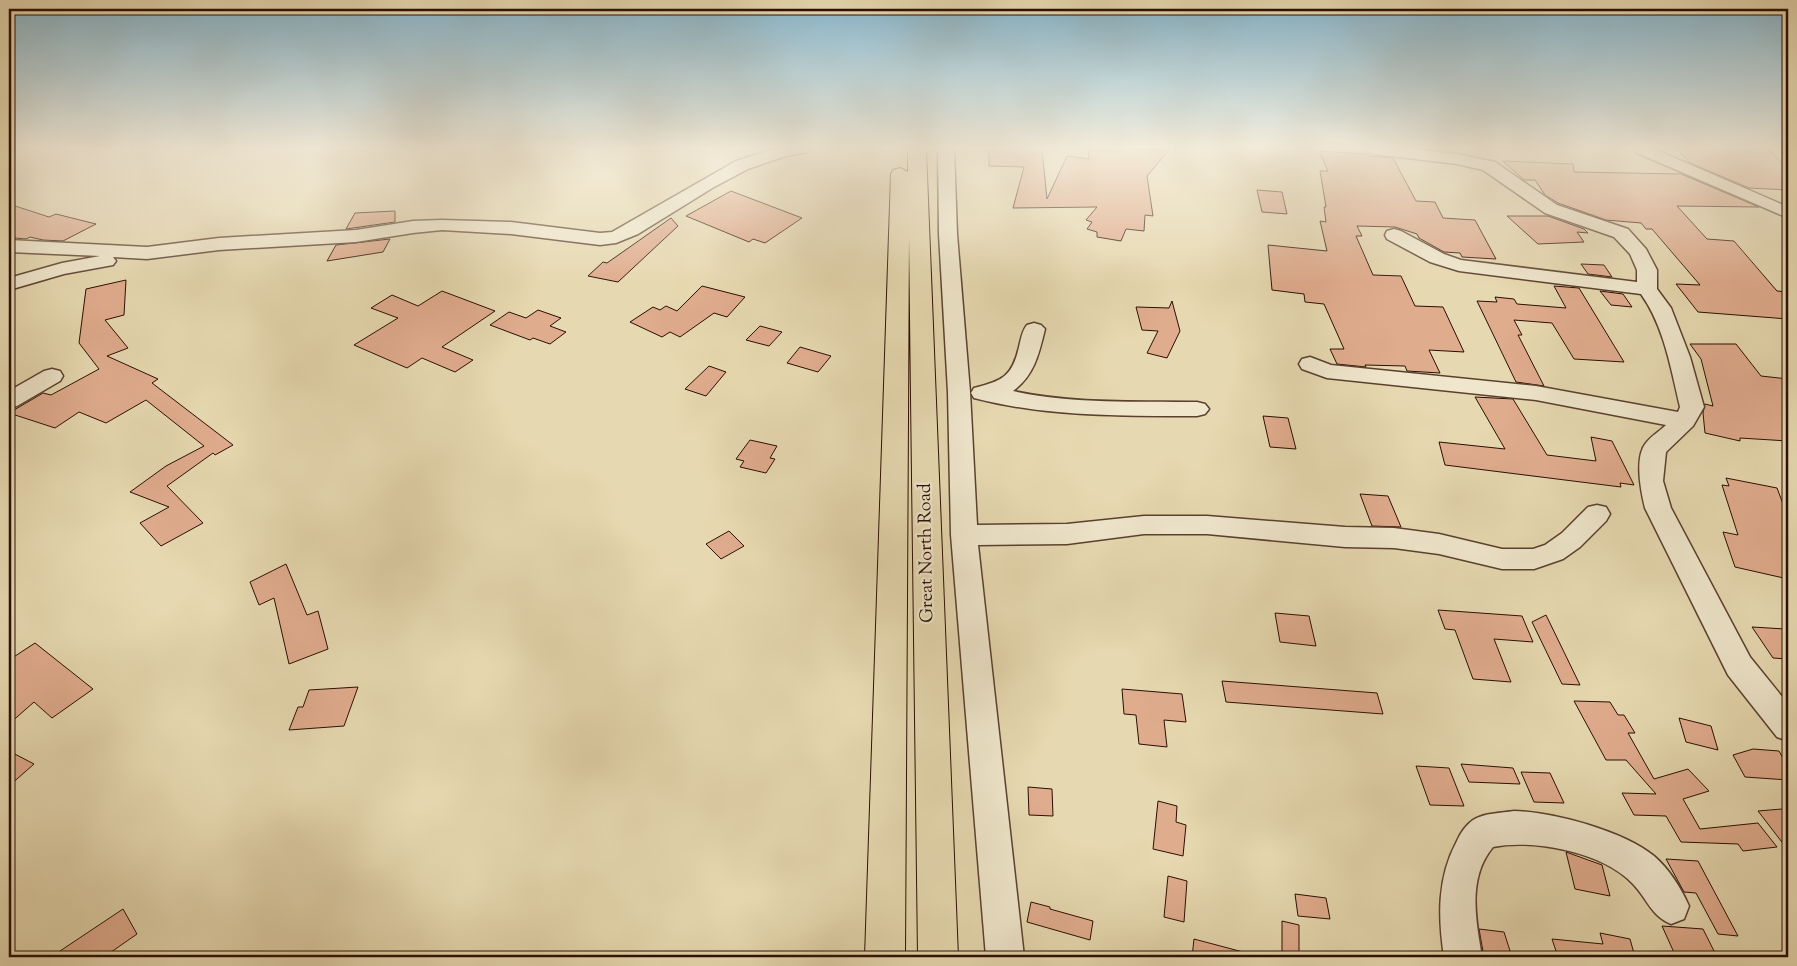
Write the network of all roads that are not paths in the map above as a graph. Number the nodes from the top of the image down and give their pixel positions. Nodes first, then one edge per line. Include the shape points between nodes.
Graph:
1 (690, 194) edge
2 (899, 194) edge
3 (918, 194) edge
4 (947, 194) edge
5 (1529, 194) edge
6 (1743, 194) edge
7 (1788, 214) edge
8 (1394, 235) dead end
9 (9, 246) edge
10 (147, 253) junction
11 (9, 284) edge
12 (1647, 289) junction
13 (1034, 330) dead end
14 (1310, 364) dead end
15 (52, 376) dead end
16 (959, 392) junction
17 (992, 394) junction
18 (9, 401) edge
19 (1197, 409) dead end
20 (1685, 421) junction
21 (1597, 514) dead end
22 (964, 534) junction
23 (1788, 727) edge
24 (1672, 906) dead end
25 (885, 957) edge
26 (938, 957) edge
27 (1005, 957) edge
28 (1462, 957) edge

1 - 10 street via 616,237 600,239 511,228 442,225 356,236 229,243
2 - 25 main road, Great North Road
3 - 26 main road, Great North Road
4 - 16 street
5 - 12 street via 1551,209 1621,233 1639,253 1647,270
6 - 7 street
8 - 12 street via 1436,258 1459,265
9 - 10 street
10 - 11 street via 62,269
12 - 20 street via 1661,308 1679,357 1692,407
13 - 17 street via 1024,367 1012,381
14 - 20 street via 1327,370 1536,393
15 - 18 street
16 - 17 street
16 - 22 street
17 - 19 street via 1038,404 1089,408
20 - 23 street via 1654,449 1651,481 1658,508 1739,666
21 - 22 street via 1571,540 1554,552 1534,559 1502,559 1439,544 1394,538 1345,537 1207,524 1144,525 1067,534
22 - 27 street
24 - 28 street via 1642,868 1628,858 1598,846 1542,829 1515,827 1484,832 1471,847 1461,874 1457,924

